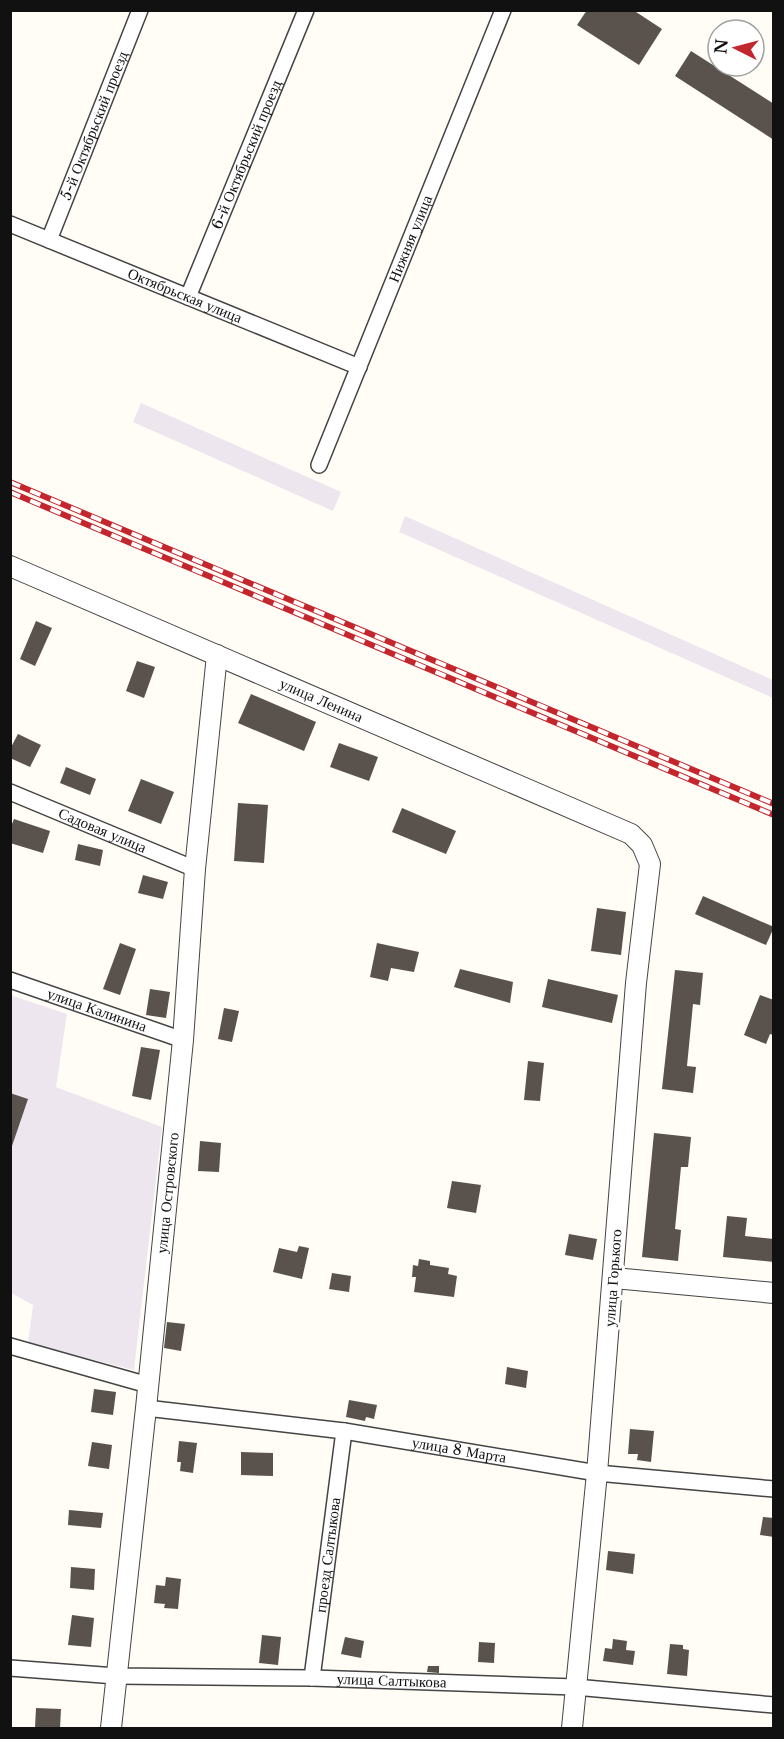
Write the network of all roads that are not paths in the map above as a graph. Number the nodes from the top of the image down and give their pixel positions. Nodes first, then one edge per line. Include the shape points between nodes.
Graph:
1 (140, 10) edge
2 (306, 10) edge
3 (503, 10) edge
4 (10, 224) edge
5 (48, 240) junction
6 (188, 297) junction
7 (359, 367) junction
8 (319, 465) dead end
9 (10, 566) edge
10 (217, 655) junction
11 (10, 792) edge
12 (631, 834) joint
13 (195, 868) junction
14 (10, 980) edge
15 (183, 1040) junction
16 (614, 1278) junction
17 (774, 1293) edge
18 (10, 1346) edge
19 (148, 1385) junction
20 (146, 1408) junction
21 (344, 1431) junction
22 (597, 1473) junction
23 (774, 1489) edge
24 (10, 1668) edge
25 (116, 1676) junction
26 (312, 1678) junction
27 (575, 1687) junction
28 (774, 1705) edge
29 (111, 1728) edge
30 (572, 1728) edge

1 - 5 street, 5-й Октябрьский проезд
2 - 6 street, 6-й Октябрьский проезд
3 - 7 street, Нижняя улица
4 - 5 street, Октябрьская улица
5 - 6 street, Октябрьская улица
6 - 7 street, Октябрьская улица
7 - 8 street, Нижняя улица
9 - 10 street, улица Ленина
10 - 12 street, улица Ленина
10 - 13 street, улица Островского
11 - 13 street, Садовая улица
12 - 16 street, улица Горького via 642,845 650,864 636,983
13 - 15 street, улица Островского
14 - 15 street, улица Калинина
15 - 19 street, улица Островского
16 - 17 street
16 - 22 street, улица Горького
18 - 19 street
19 - 20 street, улица Островского
20 - 21 street, улица 8 Марта
20 - 25 street, улица Островского
21 - 22 street, улица 8 Марта
21 - 26 street, проезд Салтыкова
22 - 23 street, улица 8 Марта
22 - 27 street, улица Горького
24 - 25 street, улица Салтыкова
25 - 26 street, улица Салтыкова
25 - 29 street, улица Островского
26 - 27 street, улица Салтыкова
27 - 28 street, улица Салтыкова
27 - 30 street, улица Горького

